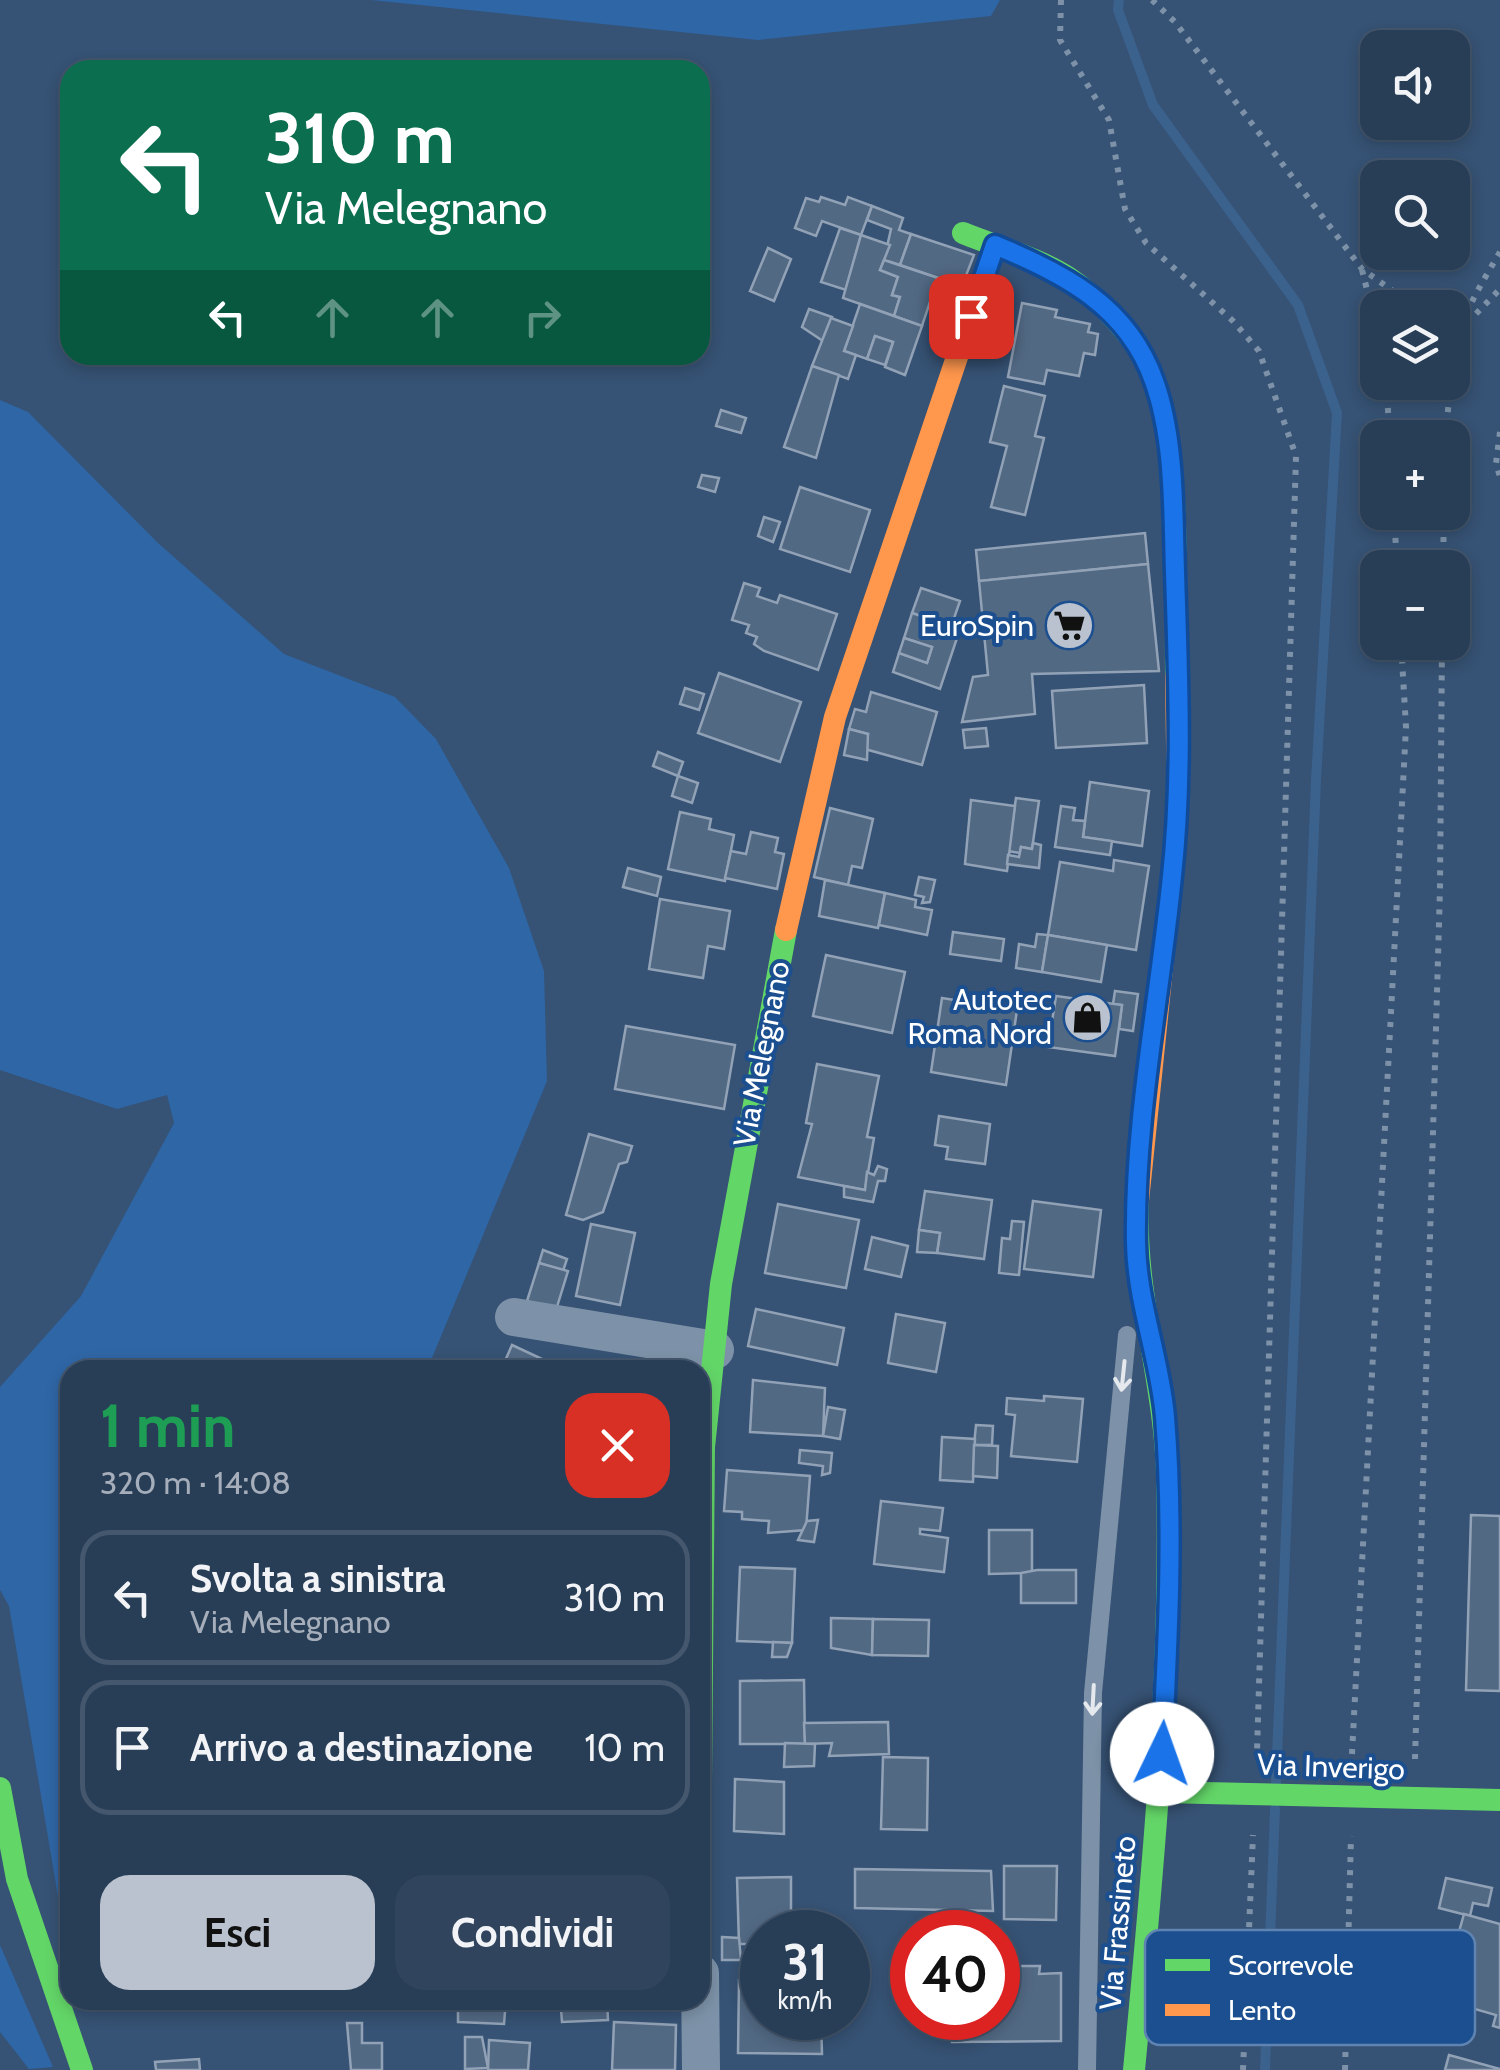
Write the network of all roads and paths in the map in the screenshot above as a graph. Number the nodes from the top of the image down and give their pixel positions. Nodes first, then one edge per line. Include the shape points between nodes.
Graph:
1 (1061, 0) edge
2 (1152, 0) edge
3 (963, 232) dead end
4 (995, 245) junction
5 (1500, 252) edge
6 (1360, 266) edge
7 (1363, 270) edge
8 (1500, 289) edge
9 (1392, 290) edge
10 (1470, 308) edge
11 (1470, 318) edge
12 (1500, 432) edge
13 (1500, 477) edge
14 (1403, 660) edge
15 (1442, 660) edge
16 (1136, 1244) junction
17 (514, 1317) dead end
18 (715, 1350) junction
19 (710, 1408) edge
20 (1256, 1762) dead end
21 (1352, 1771) dead end
22 (0, 1788) edge
23 (1160, 1792) junction
24 (1416, 1800) junction
25 (1500, 1800) edge
26 (1254, 1820) dead end
27 (1351, 1831) dead end
28 (1147, 1930) edge
29 (1249, 1930) edge
30 (1349, 1930) edge
31 (1145, 1952) edge
32 (60, 2005) edge
33 (62, 2010) edge
34 (700, 2010) edge
35 (1244, 2045) edge
36 (1346, 2045) edge
37 (82, 2070) edge
38 (701, 2070) edge
39 (1087, 2070) edge
40 (1134, 2070) edge
41 (1243, 2070) edge
42 (1345, 2070) edge

1 - 20 path via 1060,40 1109,120 1125,209 1146,243 1259,351 1296,456
2 - 6 path
3 - 4 street, Via Frassineto
4 - 16 street, Via Frassineto via 1068,277 1106,308 1149,368 1166,437 1178,814
4 - 18 street, Via Melegnano via 818,777 738,1174
5 - 10 path
7 - 9 path
8 - 11 path
12 - 13 path
14 - 21 path via 1406,727
15 - 24 path
16 - 23 street, Via Frassineto via 1164,1414 1170,1529
16 -> 39 lane, Via Frassineto via 1092,1706
17 - 18 street
18 - 19 street, Via Melegnano
22 - 32 street via 17,1879
23 - 24 street, Via Inverigo
23 - 28 street, Via Frassineto
24 - 25 street, Via Inverigo
26 - 29 path
27 - 30 path
31 - 40 street, Via Frassineto
33 - 37 street
34 - 38 street
35 - 41 path
36 - 42 path

